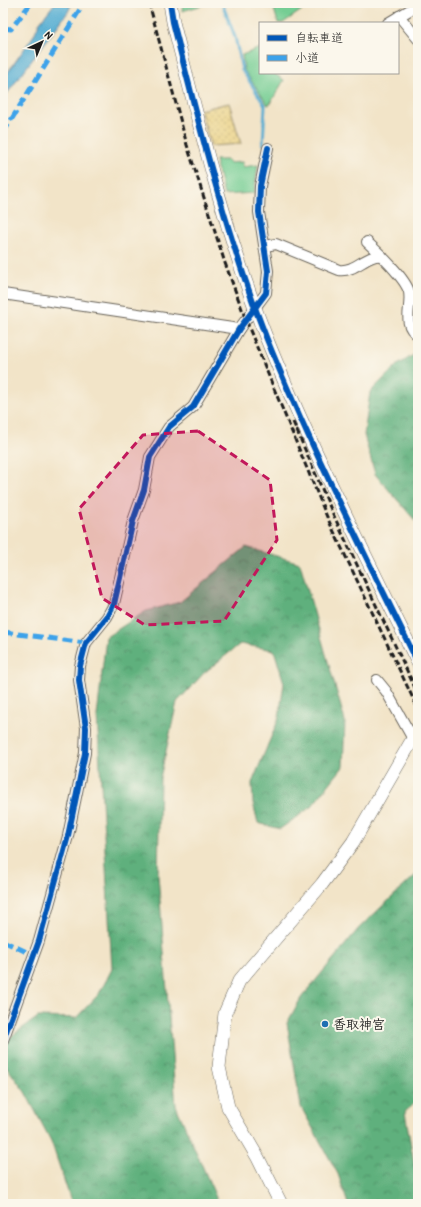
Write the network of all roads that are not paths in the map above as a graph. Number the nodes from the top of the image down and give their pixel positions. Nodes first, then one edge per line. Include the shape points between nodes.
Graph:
1 (170, 3) edge
2 (418, 5) edge
3 (399, 16) junction
4 (390, 22) edge
5 (418, 39) edge
6 (268, 148) dead end
7 (367, 242) dead end
8 (265, 246) junction
9 (382, 256) junction
10 (3, 294) edge
11 (256, 308) junction
12 (239, 329) junction
13 (418, 334) edge
14 (418, 664) edge
15 (377, 680) dead end
16 (415, 734) edge
17 (3, 1040) edge
18 (281, 1204) edge

1 - 11 street via 206,154
2 - 3 street
3 - 4 street
3 - 5 street
6 - 8 street via 260,186 259,212
7 - 9 street
8 - 9 street via 276,244 346,271 370,257
8 - 11 street via 268,271 266,293
9 - 13 street via 409,292 407,320
10 - 12 street
11 - 12 street
11 - 14 street via 302,419
12 - 17 street via 193,407 169,428 150,457 144,490 133,520 114,604 86,643 79,680 85,714 85,753 68,836 39,941
15 - 16 street
16 - 18 street via 353,842 322,884 239,980 225,1013 219,1067 228,1107

